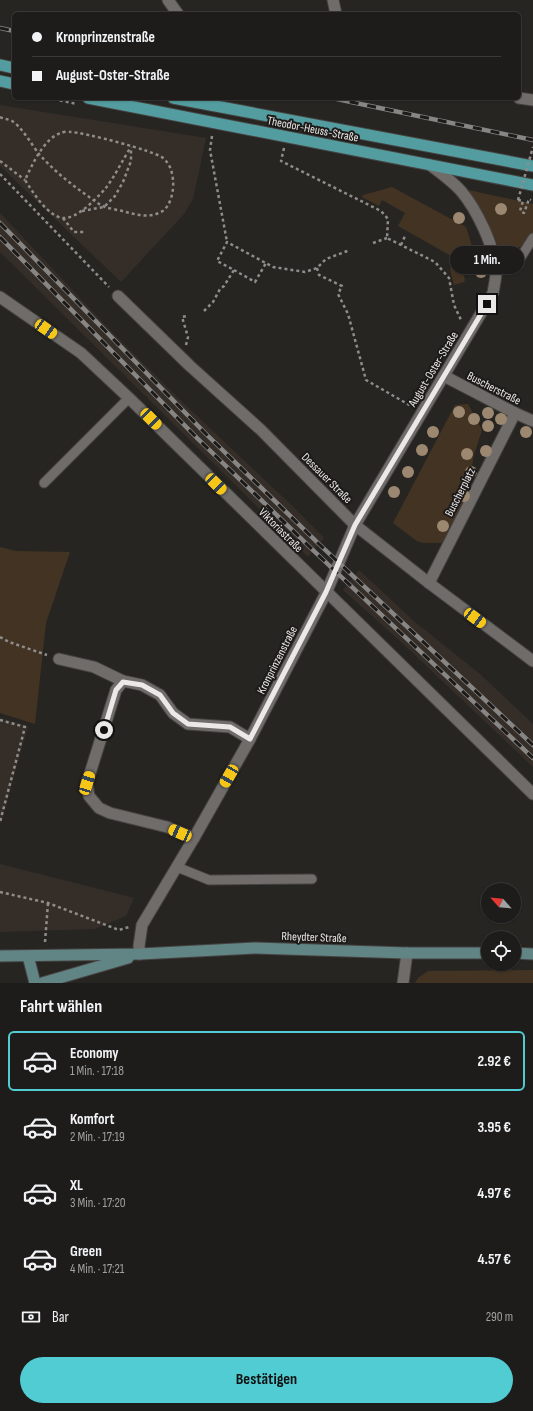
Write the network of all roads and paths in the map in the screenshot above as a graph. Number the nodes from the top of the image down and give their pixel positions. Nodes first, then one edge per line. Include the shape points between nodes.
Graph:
1 (168, 0) edge
2 (333, 0) edge
3 (177, 12) edge
4 (336, 12) edge
5 (0, 65) edge
6 (12, 68) edge
7 (0, 81) edge
8 (12, 84) edge
9 (521, 98) edge
10 (98, 100) edge
11 (183, 100) edge
12 (533, 100) edge
13 (0, 117) edge
14 (213, 131) dead end
15 (284, 145) dead end
16 (131, 147) junction
17 (533, 147) edge
18 (39, 154) junction
19 (0, 161) edge
20 (430, 165) junction
21 (533, 166) edge
22 (0, 174) edge
23 (25, 180) junction
24 (533, 185) edge
25 (528, 199) dead end
26 (94, 200) junction
27 (104, 207) junction
28 (81, 211) junction
29 (63, 218) junction
30 (86, 232) dead end
31 (405, 236) dead end
32 (387, 238) junction
33 (533, 238) edge
34 (228, 242) junction
35 (373, 243) dead end
36 (401, 245) junction
37 (350, 250) dead end
38 (266, 263) junction
39 (317, 268) junction
40 (234, 270) junction
41 (496, 273) junction
42 (118, 296) joint
43 (0, 297) edge
44 (204, 311) dead end
45 (187, 316) dead end
46 (468, 335) junction
47 (188, 337) dead end
48 (444, 376) junction
49 (129, 398) junction
50 (422, 412) junction
51 (515, 413) junction
52 (533, 421) edge
53 (44, 483) dead end
54 (355, 525) junction
55 (429, 583) junction
56 (326, 592) junction
57 (0, 637) edge
58 (59, 659) joint
59 (533, 661) edge
60 (123, 682) junction
61 (0, 720) edge
62 (250, 739) junction
63 (533, 794) edge
64 (0, 822) edge
65 (194, 838) junction
66 (177, 867) junction
67 (312, 879) dead end
68 (0, 892) edge
69 (48, 903) junction
70 (142, 925) junction
71 (407, 953) junction
72 (481, 953) edge
73 (521, 953) edge
74 (140, 954) junction
75 (533, 954) edge
76 (45, 955) junction
77 (0, 956) edge
78 (28, 956) junction
79 (35, 983) edge
80 (42, 983) edge
81 (402, 983) edge

1 - 3 street
2 - 4 street
5 - 6 main road
7 - 8 main road
9 - 12 street
10 - 20 main road, Theodor-Heuss-Straße
11 - 21 main road, Theodor-Heuss-Straße
13 - 18 path via 12,122
14 - 34 path via 210,150
15 - 32 path via 281,161 381,211 388,219
16 - 18 path via 69,131 52,138
16 - 26 path via 106,188
16 - 27 path via 131,161 123,182
16 - 27 path via 151,152 169,164 174,186 170,199 164,210 156,214 140,215
17 - 25 path, bridge via 518,200 523,201 520,212 524,213
18 - 23 path
18 - 26 path via 80,191
19 - 23 path
20 - 24 main road, Theodor-Heuss-Straße
20 - 41 street, August-Oster-Straße via 446,176 461,192 479,219 494,257
22 - 42 path
23 - 29 path via 37,198 53,214
26 - 27 path
26 - 28 path
27 - 28 path
28 - 29 path
29 - 30 path via 74,232
31 - 36 path
32 - 35 path
32 - 36 path
33 - 41 lane via 521,257
34 - 38 path
34 - 40 path via 217,261
36 - 46 path via 435,262 449,278 454,306
37 - 39 path via 326,259
38 - 39 path via 273,267 305,272
38 - 40 path via 255,282
39 - 50 path via 319,274 342,286 338,294 348,314 366,380
40 - 44 path
41 - 46 street, August-Oster-Straße via 493,293
42 - 54 street, Dessauer Straße via 261,430
43 - 49 street, Viktoriastraße via 81,353
45 - 47 path via 182,317
46 - 48 street, August-Oster-Straße
48 - 50 street, August-Oster-Straße
48 - 51 street, Buscherstraße
49 - 53 lane
49 - 56 street, Viktoriastraße
50 - 54 street, August-Oster-Straße
51 - 52 street, Buscherstraße
51 - 55 street, Buscherplatz
54 - 55 street, Dessauer Straße
54 - 56 street, August-Oster-Straße
55 - 59 street, Dessauer Straße
56 - 62 street, Kronprinzenstraße
56 - 63 street, Viktoriastraße
57 - 58 path
58 - 60 street via 94,667
60 - 62 street via 142,685 160,695 173,713 188,724 230,727
60 - 65 street via 116,690 87,783 89,796 99,808 110,813 167,827
61 - 64 path via 25,727
62 - 65 street, Kronprinzenstraße
65 - 66 street, Kronprinzenstraße
66 - 67 lane via 209,880
66 - 70 street, Kronprinzenstraße
68 - 69 path
69 - 70 path via 119,930
69 - 76 path
70 - 74 street, Kronprinzenstraße
71 - 72 main road, Rheydter Straße
71 - 74 main road, Rheydter Straße via 255,948
71 - 81 street
73 - 75 main road
74 - 76 main road, Rheydter Straße
74 - 80 main road, Rheydter Straße
76 - 78 main road, Rheydter Straße
77 - 78 main road, Rheydter Straße
78 - 79 main road

